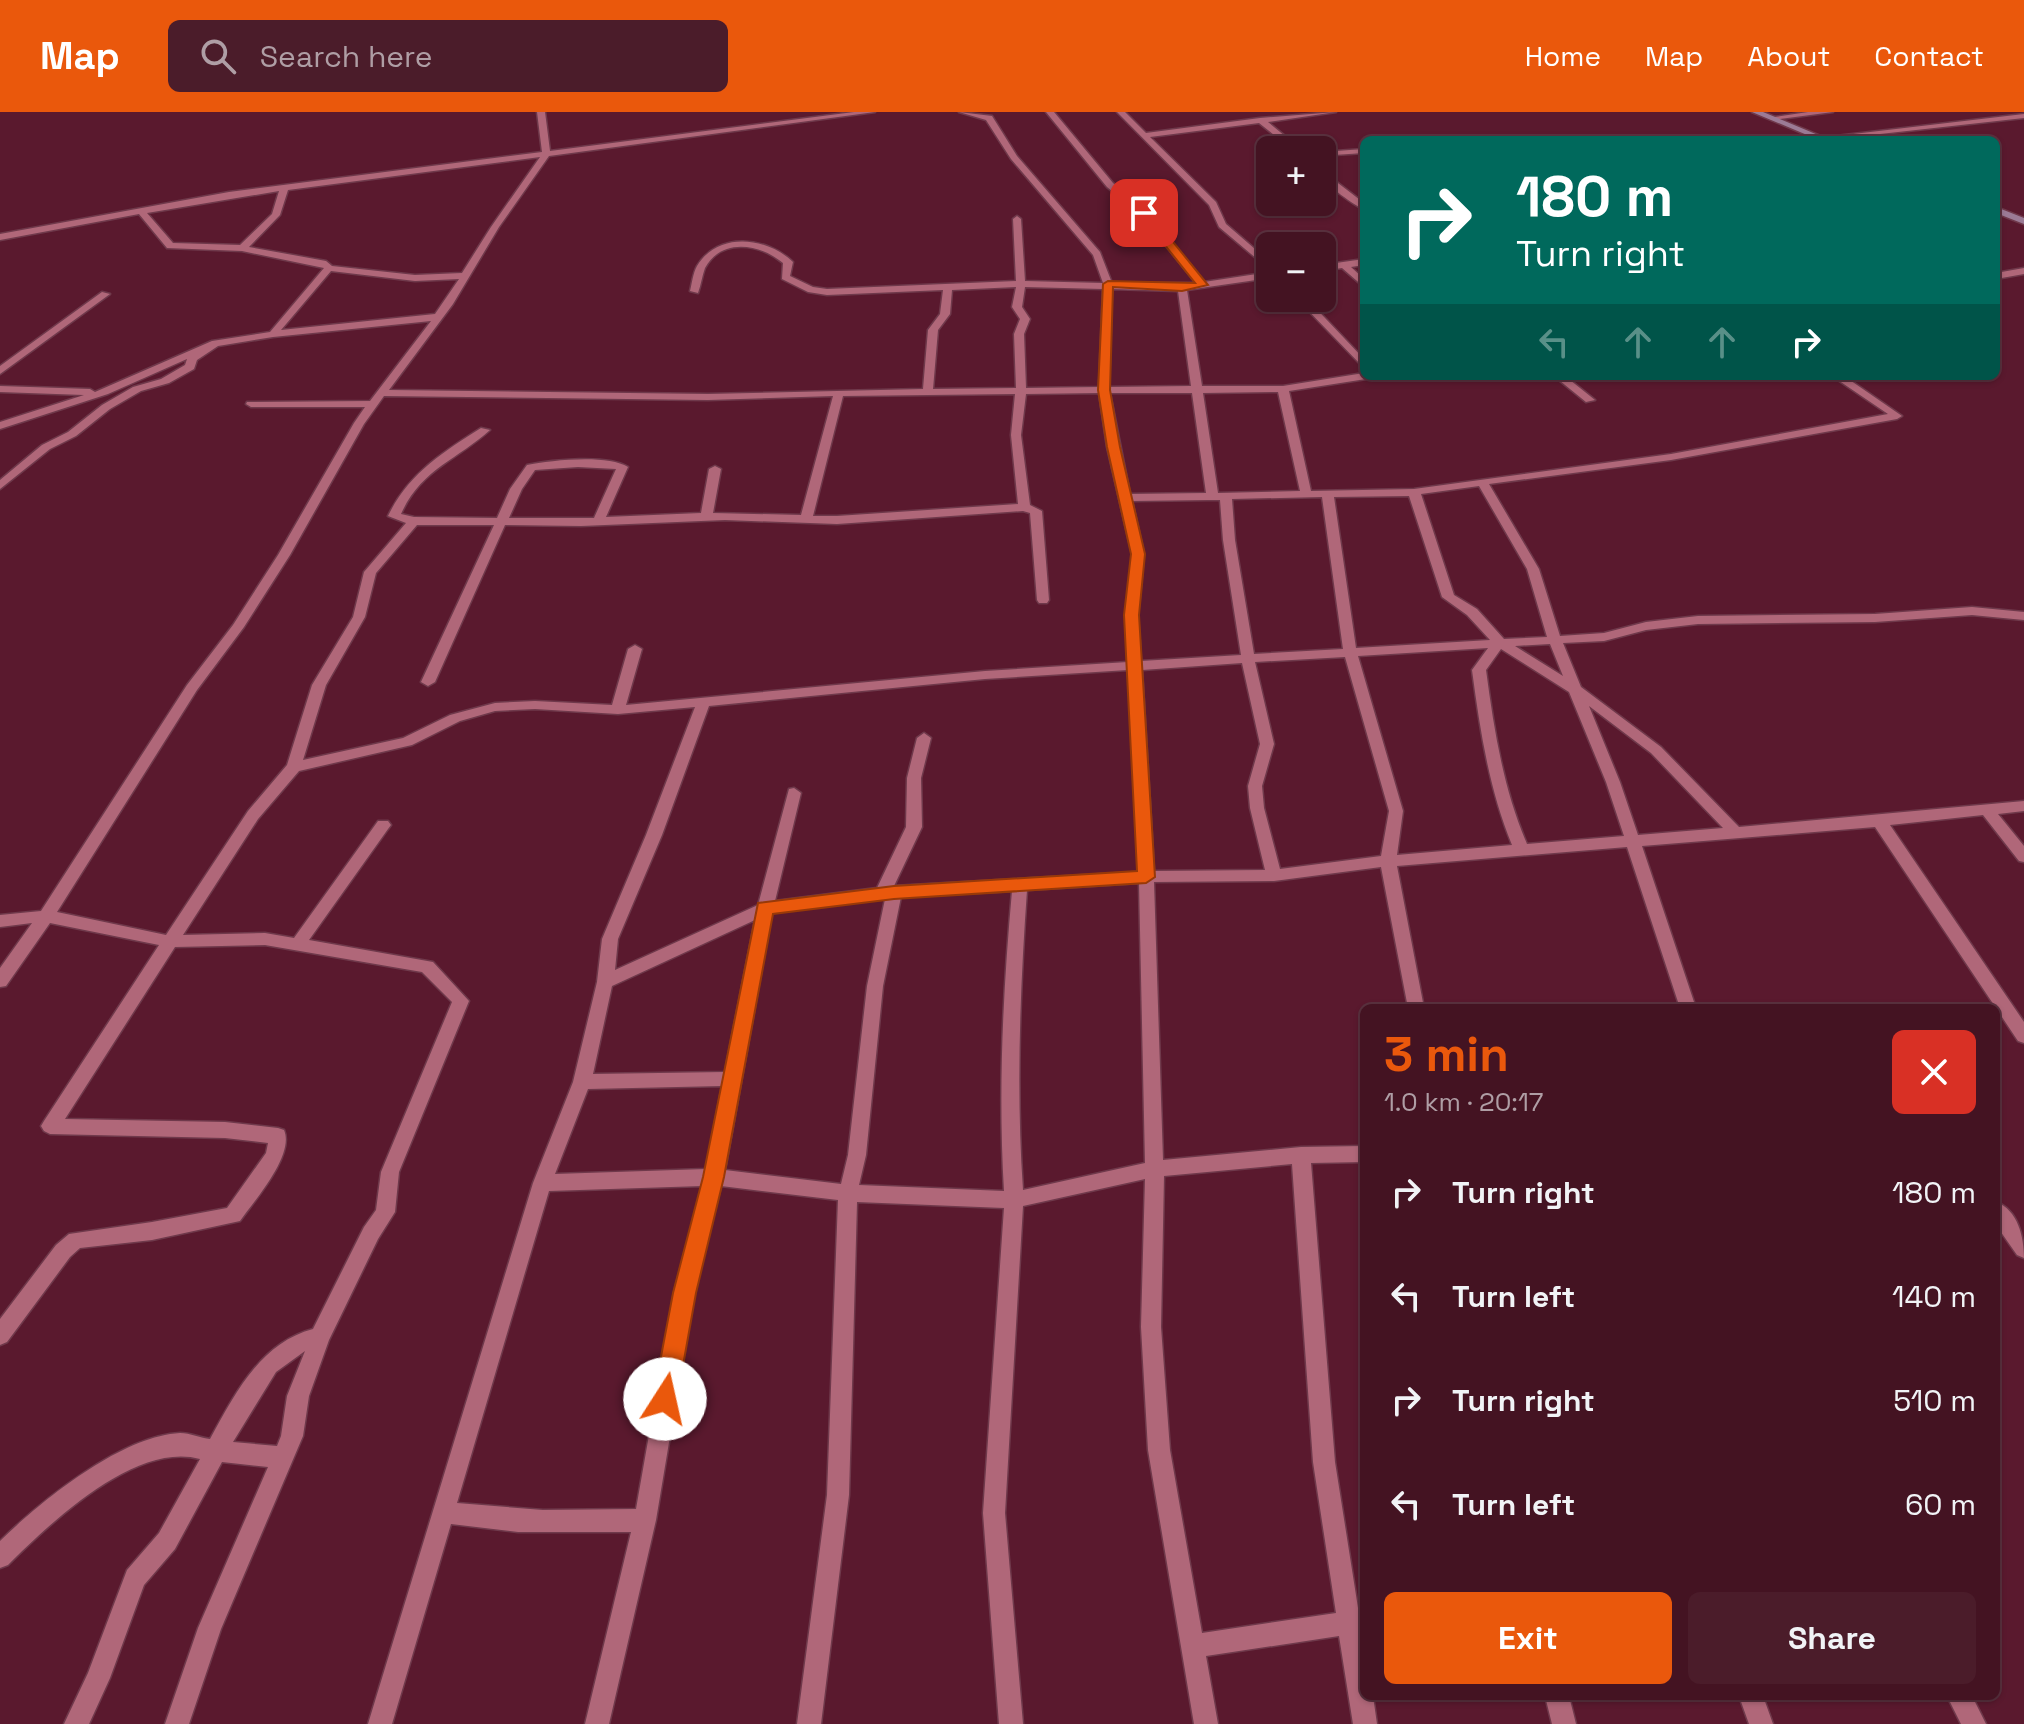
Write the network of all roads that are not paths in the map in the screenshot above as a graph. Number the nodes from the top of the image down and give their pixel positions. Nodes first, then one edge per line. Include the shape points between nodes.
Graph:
1 (541, 112) edge
2 (769, 112) edge
3 (871, 112) edge
4 (963, 112) edge
5 (1050, 112) edge
6 (1121, 112) edge
7 (1332, 112) edge
8 (1756, 112) edge
9 (1829, 112) edge
10 (2024, 116) edge
11 (1772, 118) junction
12 (1260, 120) junction
13 (779, 123) junction
14 (1146, 135) junction
15 (1280, 136) edge
16 (1817, 136) edge
17 (1851, 136) edge
18 (1360, 151) edge
19 (1336, 153) edge
20 (546, 154) junction
21 (1336, 186) edge
22 (284, 188) junction
23 (1360, 204) edge
24 (141, 211) junction
25 (2000, 212) edge
26 (1017, 219) dead end
27 (2024, 221) edge
28 (0, 237) edge
29 (242, 248) junction
30 (1256, 255) edge
31 (1360, 263) edge
32 (1344, 265) junction
33 (1336, 266) edge
34 (329, 268) junction
35 (2024, 271) edge
36 (2000, 275) edge
37 (465, 276) junction
38 (1256, 277) edge
39 (1360, 280) edge
40 (1021, 284) junction
41 (1108, 284) junction
42 (1202, 285) junction
43 (948, 287) junction
44 (1182, 288) junction
45 (695, 291) dead end
46 (105, 294) dead end
47 (1314, 312) edge
48 (438, 317) junction
49 (273, 334) junction
50 (216, 343) junction
51 (1360, 361) edge
52 (0, 371) edge
53 (1360, 377) edge
54 (1564, 380) edge
55 (1843, 380) edge
56 (1196, 387) junction
57 (0, 389) edge
58 (1283, 389) junction
59 (1021, 390) junction
60 (1104, 390) junction
61 (928, 391) junction
62 (104, 392) junction
63 (839, 393) junction
64 (378, 399) junction
65 (1590, 400) dead end
66 (251, 404) dead end
67 (0, 426) edge
68 (485, 430) dead end
69 (715, 469) dead end
70 (1482, 482) junction
71 (0, 486) edge
72 (1306, 492) junction
73 (1327, 492) junction
74 (1414, 492) junction
75 (1127, 498) junction
76 (1220, 498) junction
77 (1024, 507) junction
78 (706, 517) junction
79 (806, 519) junction
80 (414, 521) junction
81 (501, 521) junction
82 (599, 521) junction
83 (1043, 600) dead end
84 (2024, 616) edge
85 (1555, 640) junction
86 (1499, 642) junction
87 (635, 649) dead end
88 (1350, 653) junction
89 (1248, 660) junction
90 (1135, 665) junction
91 (428, 682) dead end
92 (1578, 691) junction
93 (703, 704) junction
94 (618, 710) junction
95 (924, 738) dead end
96 (294, 767) junction
97 (794, 793) dead end
98 (2024, 806) edge
99 (1985, 808) junction
100 (1879, 821) junction
101 (383, 825) dead end
102 (1735, 832) junction
103 (1630, 839) junction
104 (1521, 849) junction
105 (2024, 857) edge
106 (1388, 861) junction
107 (1274, 875) junction
108 (1146, 877) junction
109 (1020, 885) junction
110 (888, 893) junction
111 (765, 908) junction
112 (46, 916) junction
113 (0, 921) edge
114 (168, 941) junction
115 (298, 944) junction
116 (0, 981) edge
117 (605, 982) junction
118 (1415, 1004) edge
119 (1687, 1004) edge
120 (2024, 1036) edge
121 (730, 1079) junction
122 (582, 1082) junction
123 (1360, 1154) edge
124 (1301, 1155) junction
125 (1152, 1169) junction
126 (714, 1177) junction
127 (542, 1183) junction
128 (848, 1193) junction
129 (1014, 1200) junction
130 (2000, 1216) edge
131 (2024, 1249) edge
132 (0, 1335) edge
133 (320, 1337) junction
134 (216, 1451) junction
135 (284, 1457) junction
136 (442, 1511) junction
137 (645, 1520) junction
138 (0, 1557) edge
139 (1357, 1620) edge
140 (1191, 1646) junction
141 (1360, 1659) edge
142 (1363, 1700) edge
143 (1558, 1700) edge
144 (1752, 1700) edge
145 (1961, 1700) edge
146 (76, 1724) edge
147 (177, 1724) edge
148 (380, 1724) edge
149 (597, 1724) edge
150 (809, 1724) edge
151 (1011, 1724) edge
152 (1206, 1724) edge
153 (1365, 1724) edge
154 (1564, 1724) edge
155 (1761, 1724) edge
156 (1974, 1724) edge

1 - 20 street
2 - 13 street
3 - 13 street
4 - 41 street via 989,118 1014,157 1097,254
5 - 42 street
6 - 14 street
7 - 12 street
8 - 11 main road
9 - 11 street
10 - 17 street
11 - 16 main road
12 - 14 street
12 - 15 street
13 - 20 street
14 - 30 street via 1213,204 1222,225
18 - 19 street
20 - 22 street
20 - 37 street
21 - 23 street
22 - 24 street
22 - 29 street via 276,215
24 - 28 street
24 - 29 street via 170,246
25 - 27 main road
26 - 40 street
29 - 34 street
31 - 32 street
32 - 33 street
32 - 39 street
34 - 37 street via 415,278
34 - 49 street
35 - 36 street
37 - 48 street
38 - 42 street
40 - 41 street
40 - 43 street
40 - 59 street
41 - 44 street
41 - 60 street
42 - 44 street
43 - 45 street via 811,290 785,277 788,262 775,249 738,242 722,247 702,267
43 - 61 street via 945,314 933,330
44 - 56 street
46 - 52 street
47 - 51 street
48 - 49 street
48 - 64 street
49 - 50 street
50 - 62 street
50 - 71 street via 192,359 190,367 106,407
53 - 58 street
54 - 65 street
55 - 70 street via 1897,416 1671,457
56 - 58 street
56 - 60 street
56 - 76 street
57 - 62 street
58 - 72 street
59 - 60 street
59 - 61 street
59 - 77 street via 1016,435
60 - 75 street
61 - 63 street
62 - 67 street
63 - 64 street
63 - 79 street
64 - 66 street
64 - 112 street via 238,627 192,688
68 - 80 street via 434,464 401,496 394,516
69 - 78 street
70 - 74 street
70 - 85 street via 1533,569
72 - 73 street
72 - 76 street
73 - 74 street
73 - 88 street
74 - 86 street via 1448,597 1472,612
75 - 76 street
75 - 90 street via 1138,554 1132,615
76 - 89 street
77 - 79 street
77 - 83 street via 1036,511
78 - 79 street
78 - 82 street
80 - 81 street
80 - 96 street via 370,572 359,617 319,685
81 - 82 street
81 - 82 street via 531,467 556,462 616,464 622,467
81 - 91 street
84 - 85 street via 1972,611 1698,620
85 - 86 street
85 - 92 street
86 - 88 street
86 - 92 street
86 - 104 street via 1479,670 1502,805
87 - 94 street
88 - 89 street
88 - 106 street via 1396,811
89 - 90 street
89 - 107 street via 1267,744 1255,786
90 - 93 street
90 - 108 street
92 - 102 street via 1656,750
92 - 103 street
93 - 94 street
93 - 117 street via 610,939
94 - 96 street via 495,707 455,718 407,742
95 - 110 street via 914,778 914,827
96 - 114 street via 253,815
97 - 111 street
98 - 99 street
99 - 100 street
99 - 105 street
100 - 102 street
100 - 120 street
101 - 115 street
102 - 103 street
103 - 104 street
103 - 119 street
104 - 106 street
106 - 107 street
106 - 118 street
107 - 108 street
108 - 109 street
108 - 125 street
109 - 110 street
109 - 129 street via 1010,1015
110 - 111 street
110 - 128 street
111 - 117 street
111 - 121 street
112 - 113 street
112 - 114 street
112 - 116 street
114 - 115 street via 265,939
114 - 132 street via 50,1126 278,1136 275,1155 233,1215 76,1240
115 - 133 street via 427,966 461,1001 390,1172 385,1212
117 - 122 street
121 - 122 street
121 - 126 street
122 - 127 street
123 - 124 street
124 - 125 street
124 - 139 street via 1324,1462
125 - 129 street
125 - 140 street via 1151,1327 1159,1450
126 - 127 street
126 - 128 street
126 - 137 street via 684,1293
127 - 136 street
128 - 129 street
128 - 150 street via 838,1495
129 - 151 street via 994,1513
130 - 131 street
133 - 134 street via 297,1343 269,1365
133 - 135 street via 298,1396
134 - 135 street
134 - 138 street via 181,1444 109,1469
134 - 146 street via 167,1541 135,1578
135 - 147 street via 210,1628
136 - 137 street via 541,1523
136 - 148 street
137 - 149 street
139 - 140 street
139 - 141 street
140 - 152 street
142 - 153 street
143 - 154 street
144 - 155 street
145 - 156 street

